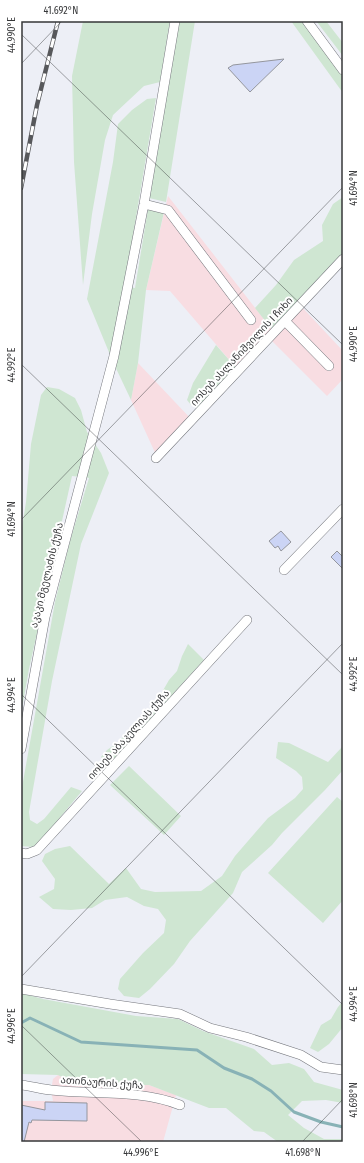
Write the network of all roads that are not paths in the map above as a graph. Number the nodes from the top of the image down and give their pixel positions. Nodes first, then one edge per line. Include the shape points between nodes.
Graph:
1 (175, 21) edge
2 (307, 21) edge
3 (343, 70) edge
4 (144, 204) junction
5 (343, 259) edge
6 (250, 320) dead end
7 (285, 321) junction
8 (329, 366) dead end
9 (156, 458) dead end
10 (343, 509) edge
11 (284, 570) dead end
12 (247, 620) dead end
13 (21, 749) edge
14 (21, 853) edge
15 (21, 989) edge
16 (343, 1070) edge
17 (21, 1084) edge
18 (180, 1104) dead end

1 - 4 street, აკაკი მგელაძის ქუჩა
2 - 3 street
4 - 6 street via 168,210
4 - 13 street, აკაკი მგელაძის ქუჩა via 114,356 45,617
5 - 7 street, იოსებ ასლანიშვილის I ჩიხი
7 - 8 street
7 - 9 street, იოსებ ასლანიშვილის I ჩიხი
10 - 11 street
12 - 14 street, იოსებ აბაკელიას ქუჩა via 37,850 28,854
15 - 16 street via 180,1014 210,1028 301,1056 321,1067
17 - 18 street, ათინაურის ქუჩა via 51,1090 156,1097

